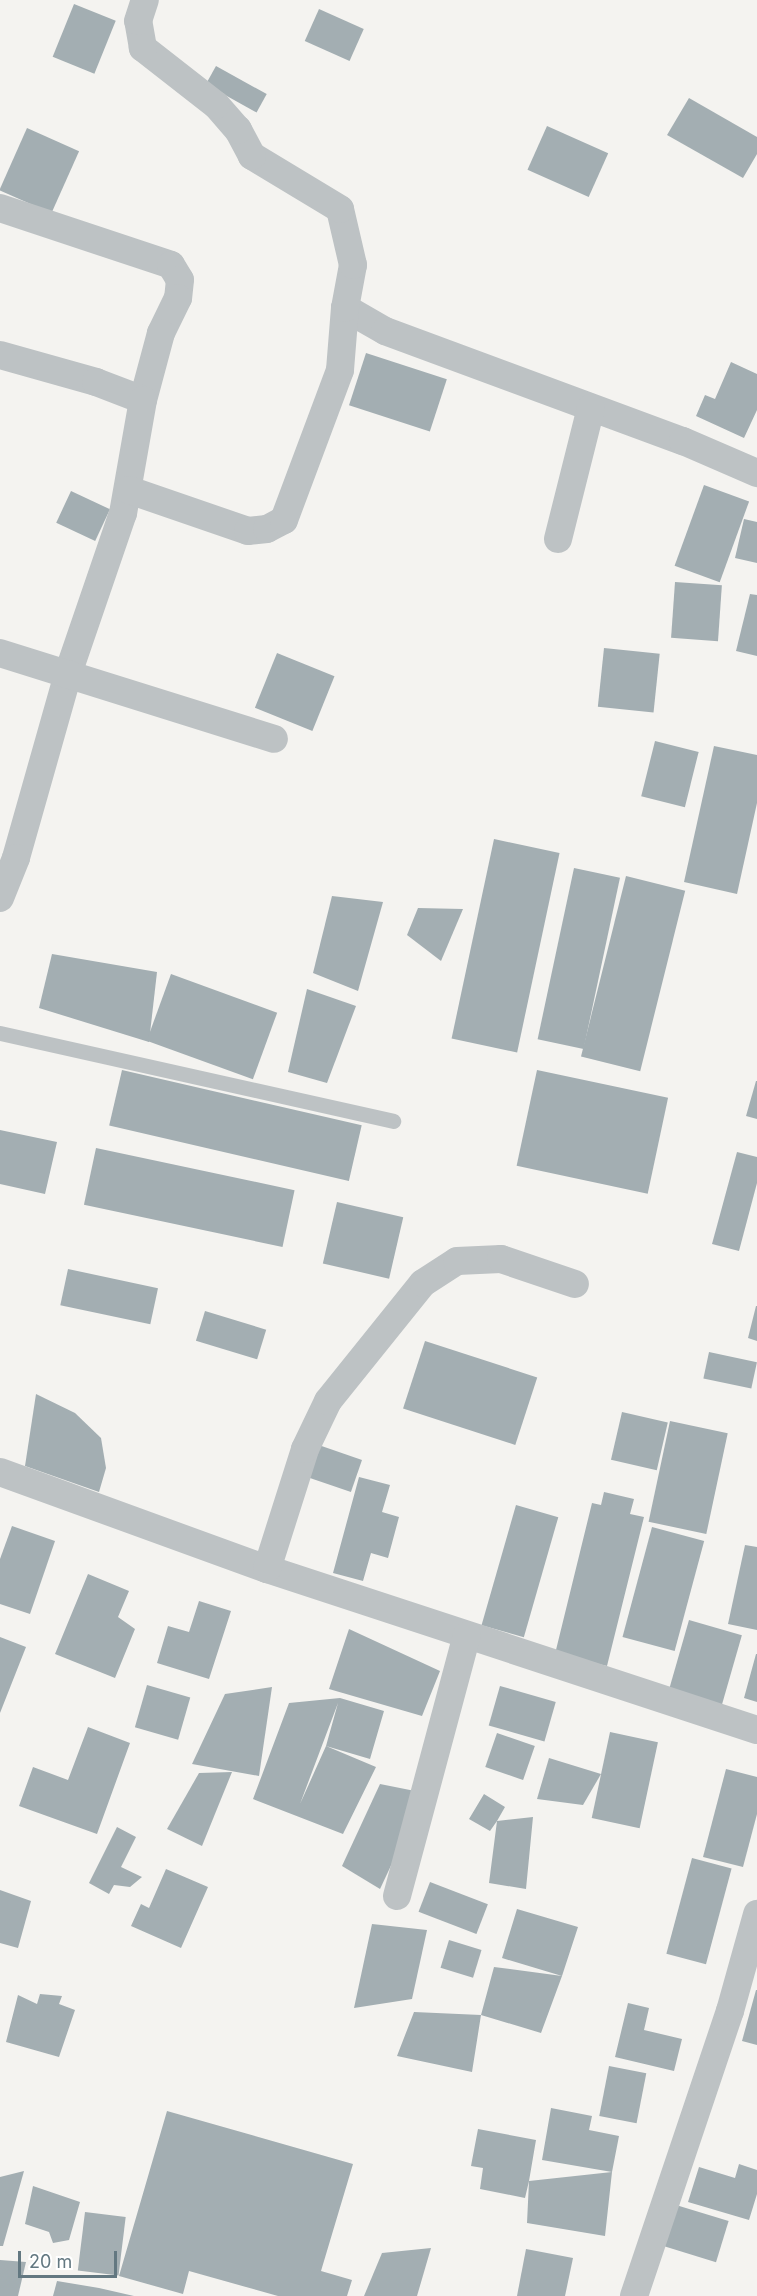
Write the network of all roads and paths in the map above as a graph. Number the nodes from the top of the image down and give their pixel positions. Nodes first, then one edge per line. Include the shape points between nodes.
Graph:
1 (145, 0) edge
2 (0, 208) edge
3 (345, 308) junction
4 (0, 355) edge
5 (142, 400) junction
6 (591, 408) junction
7 (757, 473) edge
8 (129, 490) junction
9 (558, 539) dead end
10 (0, 653) edge
11 (68, 674) junction
12 (273, 739) dead end
13 (0, 898) edge
14 (0, 1033) edge
15 (393, 1121) dead end
16 (575, 1284) dead end
17 (0, 1472) edge
18 (267, 1569) junction
19 (467, 1635) junction
20 (757, 1730) edge
21 (398, 1896) dead end
22 (757, 1914) edge
23 (634, 2296) edge

1 - 3 street via 138,21 143,48 216,105 238,130 252,156 340,209 353,265
2 - 5 street via 171,265 180,280 178,298 161,333
3 - 6 street via 385,331
3 - 8 street via 340,370 284,520 267,530 248,531
4 - 5 street via 96,381
5 - 8 street
6 - 7 street
6 - 9 street
8 - 11 street
10 - 11 street
11 - 12 street
11 - 13 street via 16,858
14 - 15 lane
16 - 18 street via 501,1259 457,1261 423,1283 328,1401 305,1449
17 - 18 street
18 - 19 street
19 - 20 street
19 - 21 street
22 - 23 street via 730,2011

